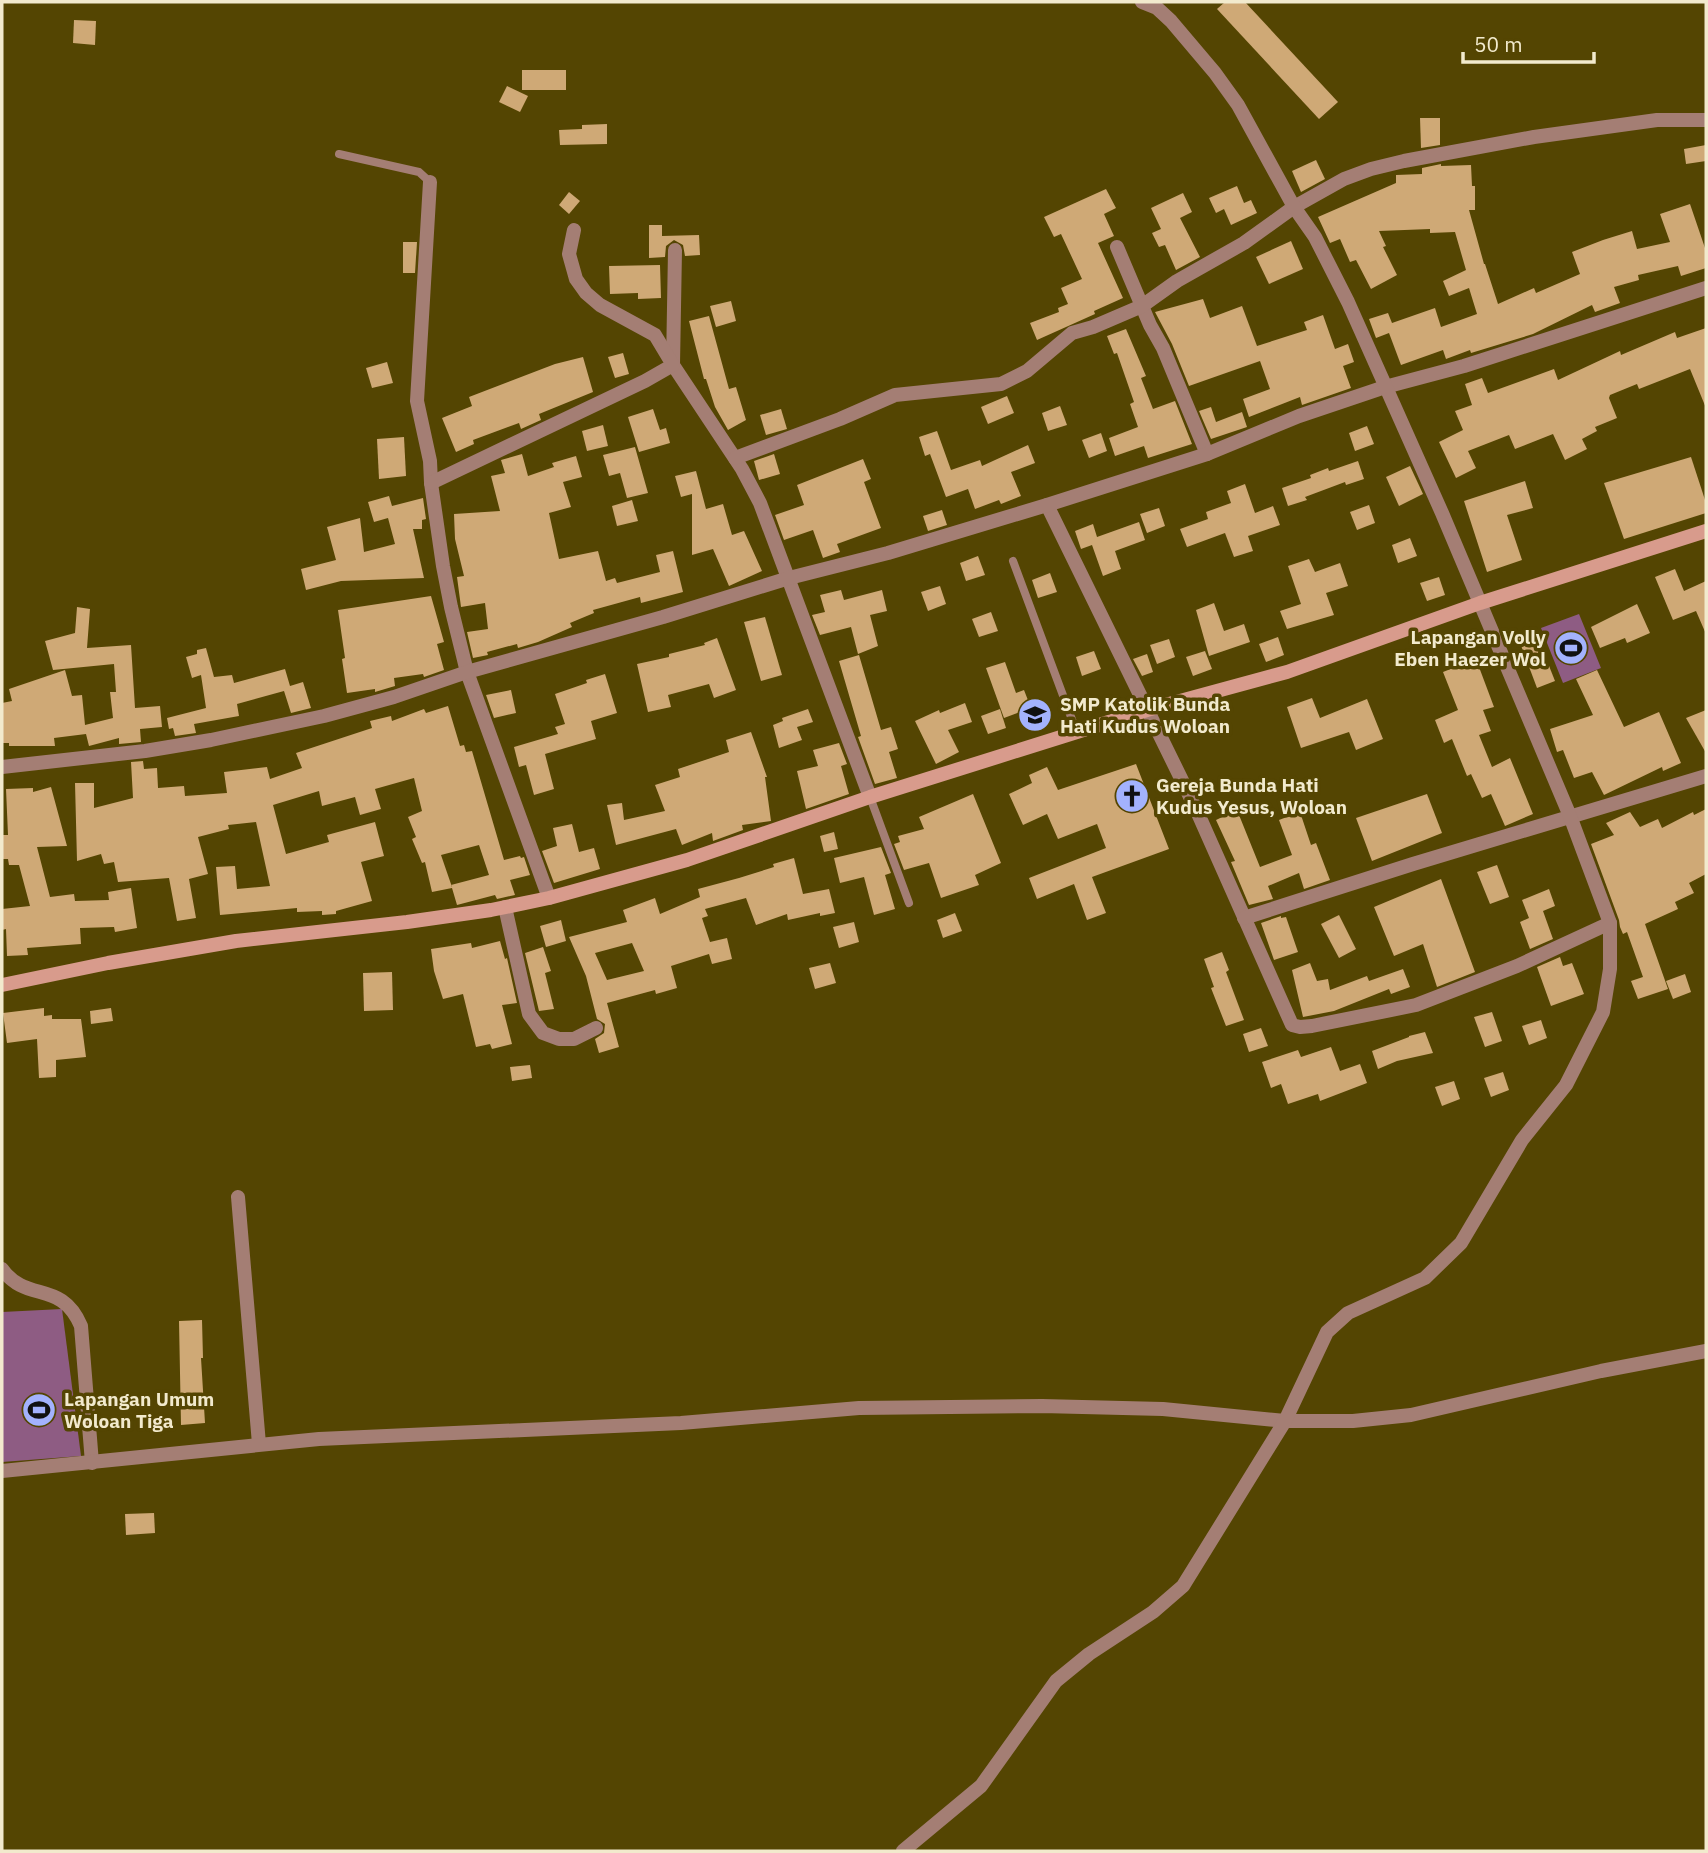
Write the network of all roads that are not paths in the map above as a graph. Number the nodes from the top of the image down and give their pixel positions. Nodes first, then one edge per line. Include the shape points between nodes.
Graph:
1 (1142, 2) edge
2 (1706, 120) edge
3 (339, 154) dead end
4 (430, 181) joint
5 (1294, 207) junction
6 (574, 230) dead end
7 (1117, 247) dead end
8 (675, 250) dead end
9 (1706, 288) edge
10 (1142, 306) junction
11 (673, 365) junction
12 (1385, 387) junction
13 (1207, 454) junction
14 (734, 458) junction
15 (431, 483) junction
16 (1047, 505) junction
17 (1706, 531) edge
18 (1013, 561) dead end
19 (789, 578) junction
20 (1480, 603) junction
21 (467, 672) junction
22 (1147, 710) junction
23 (1077, 733) junction
24 (2, 766) edge
25 (1706, 776) edge
26 (870, 797) junction
27 (1570, 816) junction
28 (549, 898) junction
29 (909, 903) dead end
30 (505, 907) junction
31 (1244, 918) junction
32 (1610, 923) junction
33 (2, 985) edge
34 (596, 1028) dead end
35 (237, 1197) dead end
36 (2, 1269) edge
37 (1706, 1351) edge
38 (1285, 1422) junction
39 (259, 1444) junction
40 (92, 1463) junction
41 (2, 1471) edge
42 (903, 1851) edge

1 - 5 street via 1171,21 1215,73
2 - 5 street via 1615,124 1404,161 1344,179
3 - 4 lane via 419,172
4 - 15 street via 417,401
5 - 10 street
5 - 12 street via 1321,247
6 - 11 street via 569,254 576,279 586,293 654,335
7 - 10 street
8 - 11 street
9 - 12 street
10 - 13 street
10 - 14 street via 1072,333 1013,380 895,395
11 - 14 street
11 - 15 street
12 - 13 street
12 - 20 street
13 - 16 street
14 - 19 street via 760,503
15 - 21 street via 451,607
16 - 19 street
16 - 22 street
17 - 20 main road
18 - 23 lane
19 - 21 street
19 - 26 street
20 - 22 main road via 1287,672
20 - 27 street
21 - 24 street via 394,697 258,731 145,751
21 - 28 street
22 - 23 main road
22 - 31 street
23 - 26 main road
25 - 27 street
26 - 28 main road via 687,860
26 - 29 lane
27 - 31 street
27 - 32 street
28 - 30 main road
30 - 33 main road via 223,943
30 - 34 street via 529,1014 543,1033 559,1040 574,1039
31 - 32 street via 1292,1025 1300,1027 1416,1005
32 - 38 street via 1610,969 1603,1012 1566,1084 1521,1140 1457,1248 1425,1278 1349,1312 1327,1332
35 - 39 street
36 - 40 street via 13,1283 51,1294 75,1312 81,1326
37 - 38 street via 1411,1415
38 - 39 street via 1163,1409 859,1408 681,1423
38 - 42 street via 1183,1586 1056,1681 981,1786
39 - 40 street
40 - 41 street

